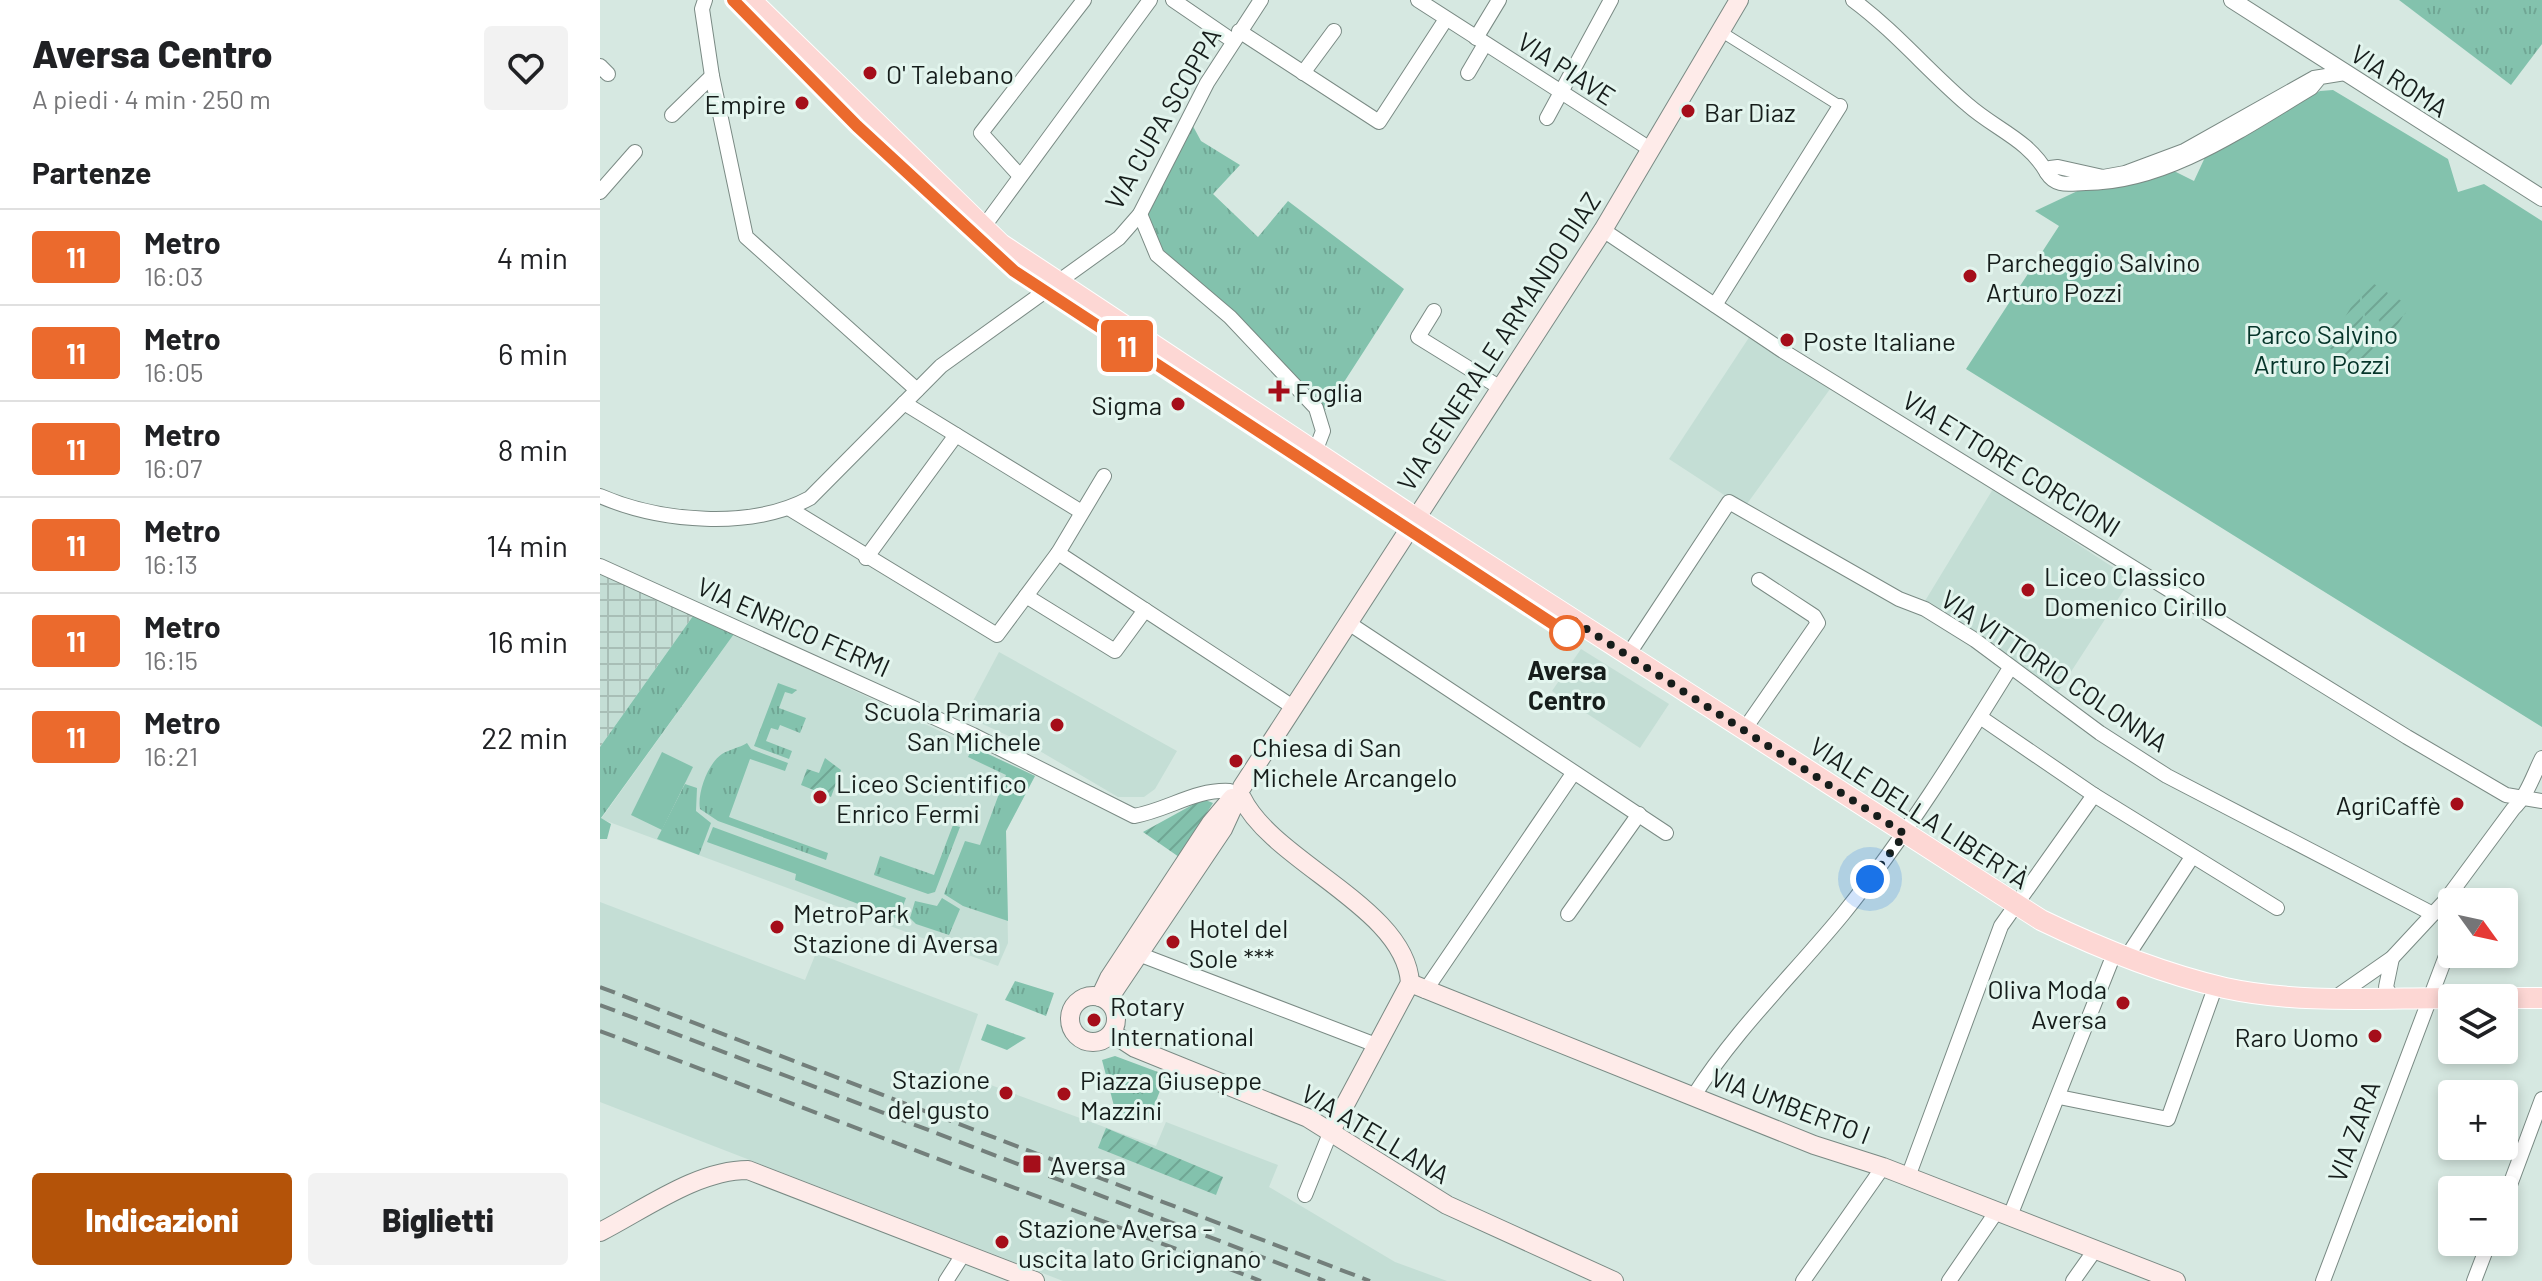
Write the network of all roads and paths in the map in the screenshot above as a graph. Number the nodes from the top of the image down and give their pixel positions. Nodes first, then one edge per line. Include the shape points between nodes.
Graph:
1 (705, 0) edge
2 (751, 0) edge
3 (1084, 0) edge
4 (1150, 0) edge
5 (1173, 0) edge
6 (1261, 0) edge
7 (1418, 0) edge
8 (1499, 0) edge
9 (1611, 0) edge
10 (1739, 0) edge
11 (1853, 0) edge
12 (2232, 0) edge
13 (1446, 19) junction
14 (1334, 31) dead end
15 (1720, 31) junction
16 (1236, 36) junction
17 (1481, 41) junction
18 (1303, 73) junction
19 (1468, 73) dead end
20 (2345, 73) junction
21 (712, 76) junction
22 (1561, 92) junction
23 (1840, 106) joint
24 (672, 115) dead end
25 (1547, 118) dead end
26 (1650, 149) junction
27 (635, 152) dead end
28 (1020, 176) junction
29 (600, 192) edge
30 (2542, 198) edge
31 (1140, 214) junction
32 (982, 229) junction
33 (1603, 230) junction
34 (1060, 283) junction
35 (1715, 305) junction
36 (1434, 311) dead end
37 (1499, 387) junction
38 (917, 390) junction
39 (904, 403) junction
40 (956, 435) junction
41 (1315, 452) junction
42 (1104, 476) dead end
43 (600, 496) edge
44 (790, 509) junction
45 (1080, 511) junction
46 (1414, 517) junction
47 (1058, 553) junction
48 (866, 558) junction
49 (600, 566) edge
50 (1759, 580) dead end
51 (1026, 596) junction
52 (1145, 610) junction
53 (1347, 622) junction
54 (1628, 655) junction
55 (2010, 668) junction
56 (1293, 707) junction
57 (1980, 717) junction
58 (1744, 730) junction
59 (2542, 758) edge
60 (1570, 778) dead end
61 (1236, 795) junction
62 (2094, 795) junction
63 (2526, 797) junction
64 (2542, 801) edge
65 (1639, 814) junction
66 (1666, 833) dead end
67 (1905, 834) junction
68 (2192, 857) junction
69 (2459, 888) edge
70 (2016, 905) junction
71 (2277, 908) dead end
72 (2438, 911) edge
73 (1568, 914) dead end
74 (2433, 914) junction
75 (1141, 955) junction
76 (2120, 956) junction
77 (2392, 958) junction
78 (2440, 968) edge
79 (2216, 985) junction
80 (1417, 987) junction
81 (2336, 997) junction
82 (2392, 998) junction
83 (2428, 998) junction
84 (2438, 998) edge
85 (2518, 998) edge
86 (2542, 998) edge
87 (1104, 999) junction
88 (1112, 1033) junction
89 (1376, 1045) junction
90 (1693, 1097) junction
91 (2059, 1097) junction
92 (2542, 1099) edge
93 (1331, 1131) junction
94 (1883, 1167) junction
95 (2513, 1176) edge
96 (1908, 1177) junction
97 (1305, 1195) dead end
98 (2004, 1214) junction
99 (600, 1232) edge
100 (2095, 1250) junction
101 (964, 1253) junction
102 (2484, 1256) edge
103 (946, 1281) edge
104 (1035, 1281) edge
105 (1614, 1281) edge
106 (1803, 1281) edge
107 (1949, 1281) edge
108 (2073, 1281) edge
109 (2176, 1281) edge
110 (2323, 1281) edge
111 (2474, 1281) edge

1 - 21 street
2 - 32 main road, VIALE DELLA LIBERTÀ
3 - 28 street via 981,133
4 - 28 street
5 - 16 street
6 - 16 street, VIA CUPA SCOPPA
7 - 13 street, VIA PIAVE
8 - 17 street
9 - 22 street
10 - 15 main road, VIA GENERALE ARMANDO DIAZ
11 - 20 street via 1970,107 2029,148 2047,173 2058,167 2084,179 2127,179 2186,157 2311,88 2320,77
12 - 20 street, VIA ROMA
13 - 17 street, VIA PIAVE
13 - 18 street via 1379,122
14 - 18 street
15 - 23 street
15 - 26 main road, VIA GENERALE ARMANDO DIAZ
16 - 18 street
16 - 31 street, VIA CUPA SCOPPA via 1174,142
17 - 19 street
17 - 22 street, VIA PIAVE
20 - 30 street, VIA ROMA
21 - 24 street
21 - 38 street via 746,237
22 - 25 street
22 - 26 street, VIA PIAVE
23 - 35 street
26 - 33 main road, VIA GENERALE ARMANDO DIAZ
27 - 29 street
28 - 32 street
31 - 34 street, VIA CUPA SCOPPA via 1119,238
31 - 41 street via 1157,255 1230,317 1316,408 1323,431
32 - 34 main road, VIALE DELLA LIBERTÀ
33 - 35 street, VIA ETTORE CORCIONI
33 - 37 main road, VIA GENERALE ARMANDO DIAZ
34 - 38 street, VIA CUPA SCOPPA via 941,366
34 - 41 main road, VIALE DELLA LIBERTÀ
35 - 63 street, VIA ETTORE CORCIONI via 2407,737 2506,795
36 - 37 street via 1418,337
37 - 46 main road, VIA GENERALE ARMANDO DIAZ
38 - 39 street, VIA CUPA SCOPPA
39 - 40 street
39 - 44 street, VIA CUPA SCOPPA via 810,498
40 - 45 street
40 - 48 street
41 - 46 main road, VIALE DELLA LIBERTÀ
42 - 45 street
43 - 44 street via 664,515 729,517
44 - 48 street
45 - 47 street
46 - 53 main road, VIA GENERALE ARMANDO DIAZ
46 - 54 main road, VIALE DELLA LIBERTÀ
47 - 51 street
47 - 52 street
48 - 51 street via 997,635
49 - 61 street, VIA ENRICO FERMI via 945,721 1134,816 1202,792
50 - 58 street via 1818,623
51 - 52 street via 1115,651
52 - 56 street
53 - 56 main road, VIA GENERALE ARMANDO DIAZ
53 - 65 street
54 - 55 street, VIA VITTORIO COLONNA via 1729,502 1925,609
54 - 58 main road, VIALE DELLA LIBERTÀ
55 - 57 street
55 - 74 street, VIA VITTORIO COLONNA via 2167,776
56 - 61 main road, VIA GENERALE ARMANDO DIAZ
57 - 62 street
57 - 67 street
58 - 67 main road, VIALE DELLA LIBERTÀ
59 - 63 street
60 - 80 street
61 - 75 main road via 1223,829
61 - 80 main road via 1262,827 1391,936
61 - 87 main road via 1202,836 1109,978
62 - 68 street
62 - 70 street
63 - 64 street, VIA ETTORE CORCIONI
63 - 69 street
65 - 66 street
65 - 73 street
67 - 70 main road, VIALE DELLA LIBERTÀ
67 - 90 street via 1843,914 1723,1050
68 - 71 street
68 - 76 street
70 - 76 main road, VIALE DELLA LIBERTÀ
70 - 96 street via 2001,926
72 - 74 street
74 - 77 street
75 - 87 main road
75 - 89 street
76 - 79 main road, VIALE DELLA LIBERTÀ
76 - 91 street
77 - 81 street
77 - 82 street via 2386,987
78 - 83 street, VIA ZARA
79 - 81 main road, VIALE DELLA LIBERTÀ
79 - 91 street via 2168,1119
80 - 89 main road
80 - 90 main road, VIA UMBERTO I
81 - 82 main road, VIALE DELLA LIBERTÀ
82 - 83 main road, VIALE DELLA LIBERTÀ
83 - 84 main road, VIALE DELLA LIBERTÀ
83 - 110 street, VIA ZARA
85 - 86 main road
87 - 88 main road via 1116,1016
87 - 88 main road via 1078,1001 1070,1022 1077,1036 1091,1042
88 - 93 main road, VIA ATELLANA via 1135,1048
89 - 93 main road
90 - 94 main road, VIA UMBERTO I
91 - 98 street
92 - 95 street
93 - 97 street
93 - 105 main road, VIA ATELLANA via 1447,1205
94 - 96 main road, VIA UMBERTO I
94 - 106 street
96 - 98 main road, VIA UMBERTO I
98 - 100 main road, VIA UMBERTO I
98 - 107 street
99 - 101 main road via 700,1181 727,1170 748,1170
100 - 108 street
100 - 109 main road, VIA UMBERTO I
101 - 103 street
101 - 104 main road
102 - 111 street

